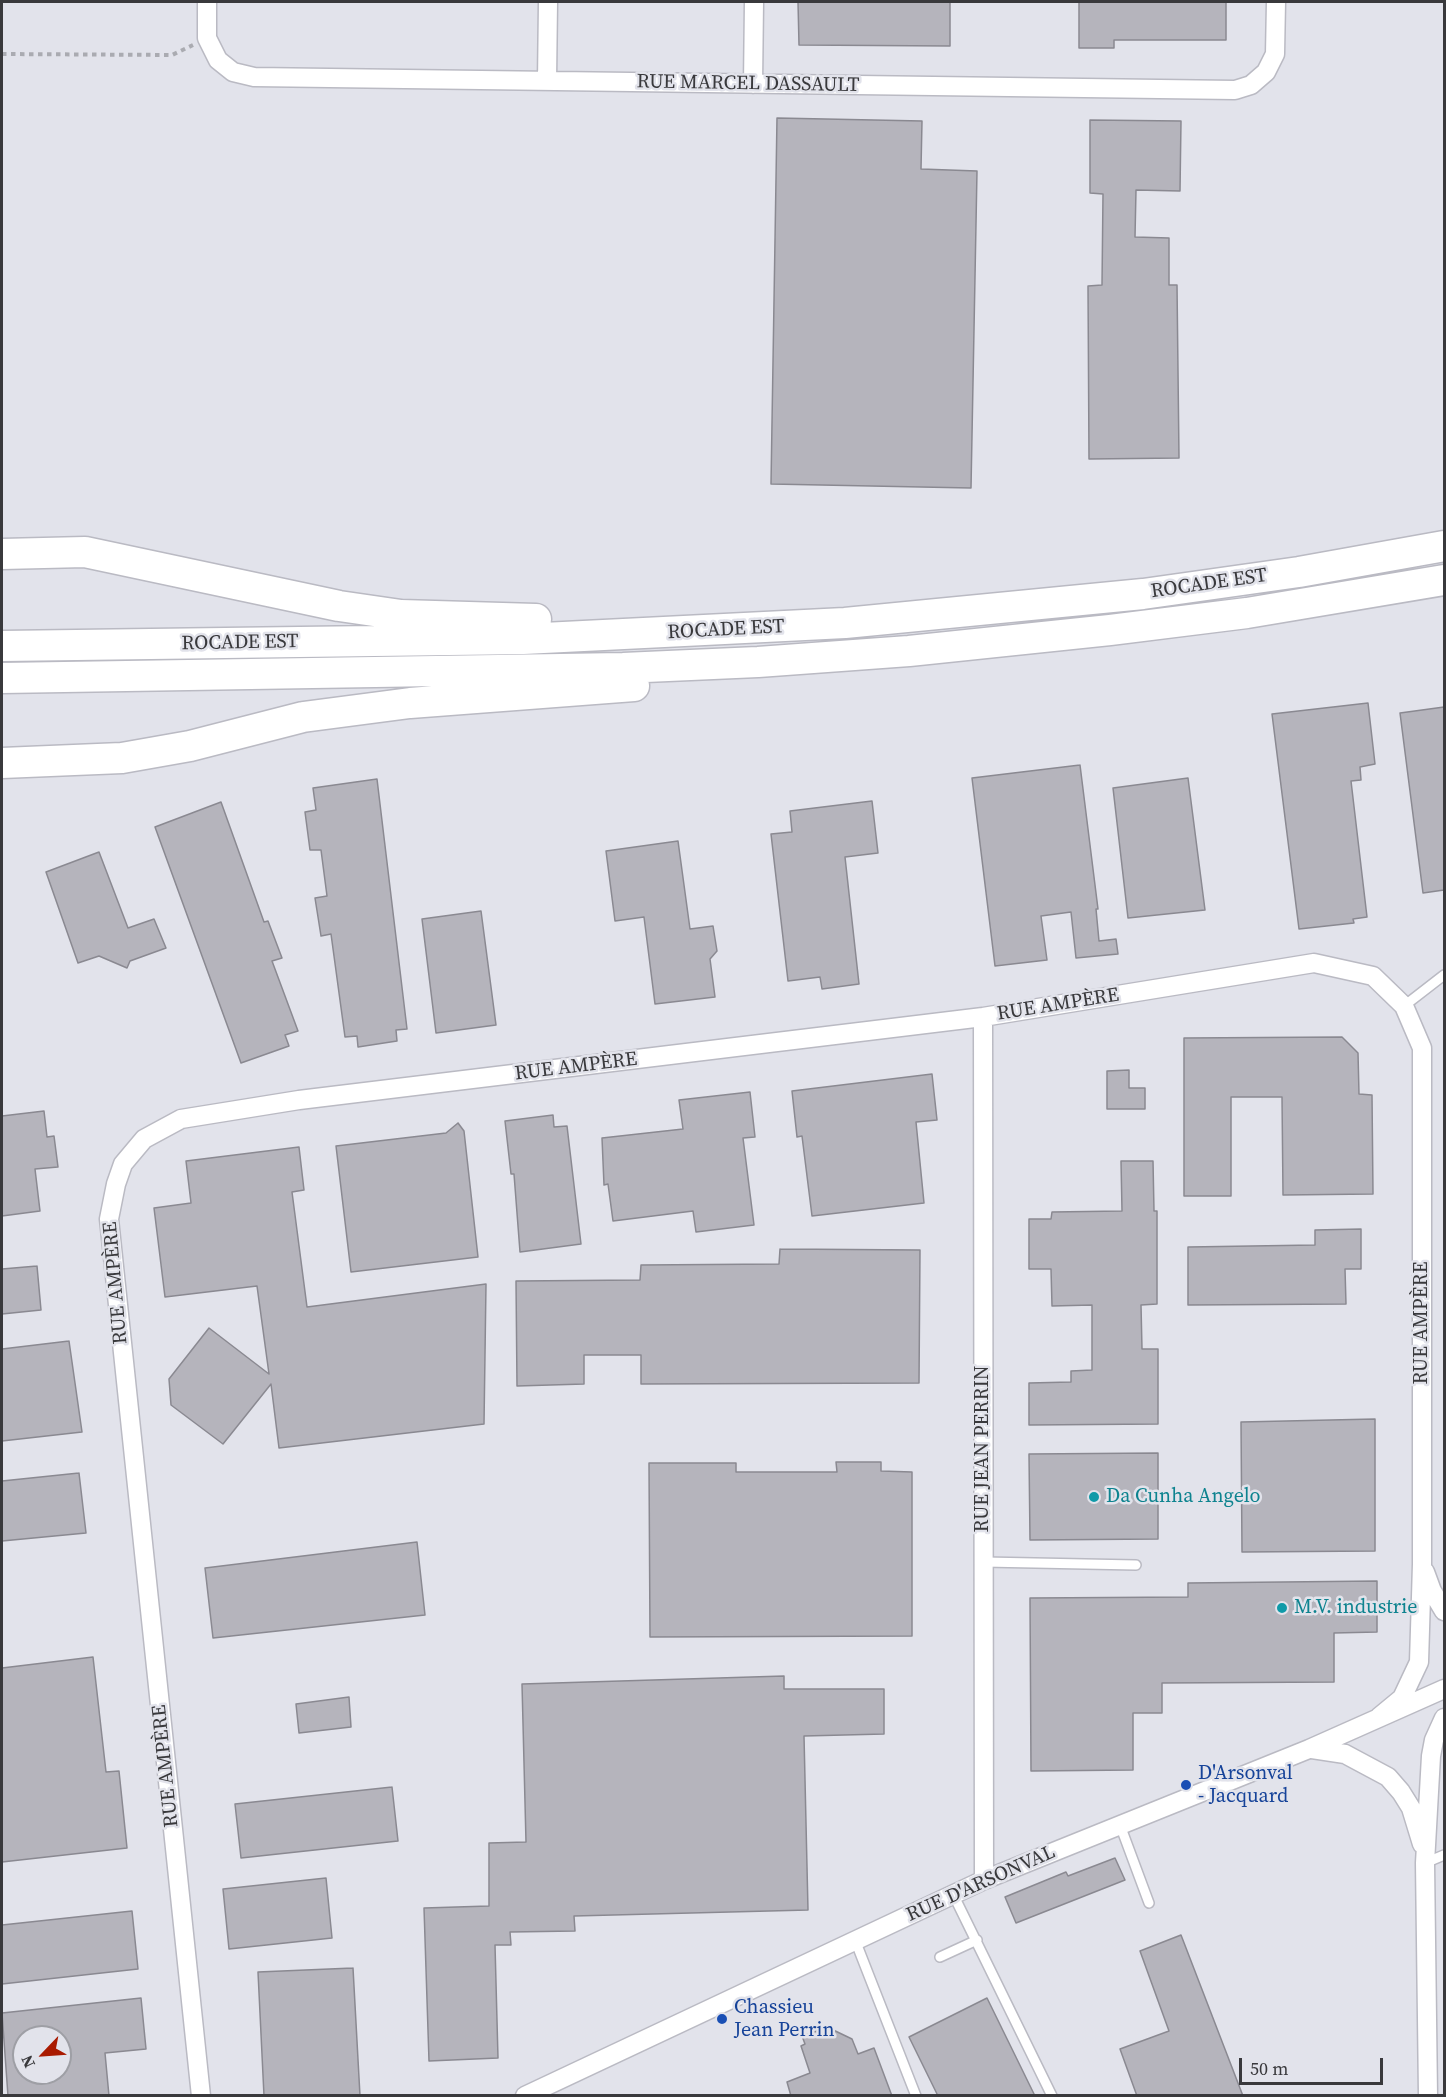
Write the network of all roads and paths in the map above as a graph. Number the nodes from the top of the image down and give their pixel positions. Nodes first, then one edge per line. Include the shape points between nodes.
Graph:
1 (207, 2) edge
2 (548, 2) edge
3 (754, 2) edge
4 (1276, 2) edge
5 (207, 38) junction
6 (2, 54) edge
7 (547, 81) junction
8 (753, 84) junction
9 (1444, 546) edge
10 (2, 554) edge
11 (1444, 580) edge
12 (668, 633) junction
13 (2, 646) edge
14 (758, 662) junction
15 (2, 678) edge
16 (2, 763) edge
17 (1444, 975) edge
18 (1404, 1006) junction
19 (982, 1017) junction
20 (984, 1562) junction
21 (1422, 1564) junction
22 (1136, 1565) dead end
23 (1444, 1611) edge
24 (1444, 1689) edge
25 (1379, 1717) junction
26 (1444, 1718) edge
27 (1309, 1749) junction
28 (1120, 1825) junction
29 (1444, 1855) edge
30 (1425, 1863) junction
31 (984, 1880) junction
32 (953, 1894) junction
33 (1149, 1903) dead end
34 (855, 1940) junction
35 (976, 1940) junction
36 (940, 1957) dead end
37 (201, 2096) edge
38 (525, 2096) edge
39 (916, 2096) edge
40 (1052, 2096) edge
41 (1428, 2096) edge

1 - 5 street
2 - 7 street
3 - 8 street
4 - 8 street, RUE MARCEL DASSAULT via 1275,54 1266,72 1251,85 1235,90
5 - 6 path via 172,55
5 - 7 street, RUE MARCEL DASSAULT via 218,60 233,72 254,77
7 - 8 street, RUE MARCEL DASSAULT
9 - 12 highway, ROCADE EST via 1143,594 845,623
10 - 12 highway via 85,552 339,606 402,615 640,619
11 - 14 highway, ROCADE EST via 1247,613 1100,632
12 - 13 highway, ROCADE EST via 523,639
14 - 15 highway, ROCADE EST via 623,668
14 - 16 highway via 721,680 410,703 303,717 190,746 122,758
17 - 18 lane
18 - 19 street, RUE AMPÈRE via 1373,976 1314,963
18 - 21 street, RUE AMPÈRE via 1422,1048
19 - 20 street, RUE JEAN PERRIN
19 - 37 street, RUE AMPÈRE via 202,1114 181,1119 144,1139 123,1164 109,1219
20 - 22 lane
20 - 31 street, RUE JEAN PERRIN
21 - 23 street, RUE AMPÈRE
21 - 25 street, RUE AMPÈRE via 1419,1662 1402,1698
24 - 25 street, RUE D'ARSONVAL
25 - 27 street, RUE D'ARSONVAL
26 - 30 street via 1431,1756
27 - 28 street, RUE D'ARSONVAL
27 - 30 street via 1355,1758 1395,1784 1411,1808
28 - 31 street, RUE D'ARSONVAL
28 - 33 lane
29 - 30 lane
30 - 41 street
31 - 32 street, RUE D'ARSONVAL
32 - 34 street, RUE D'ARSONVAL
32 - 35 lane
34 - 38 street, RUE D'ARSONVAL
34 - 39 lane
35 - 36 lane
35 - 40 lane

